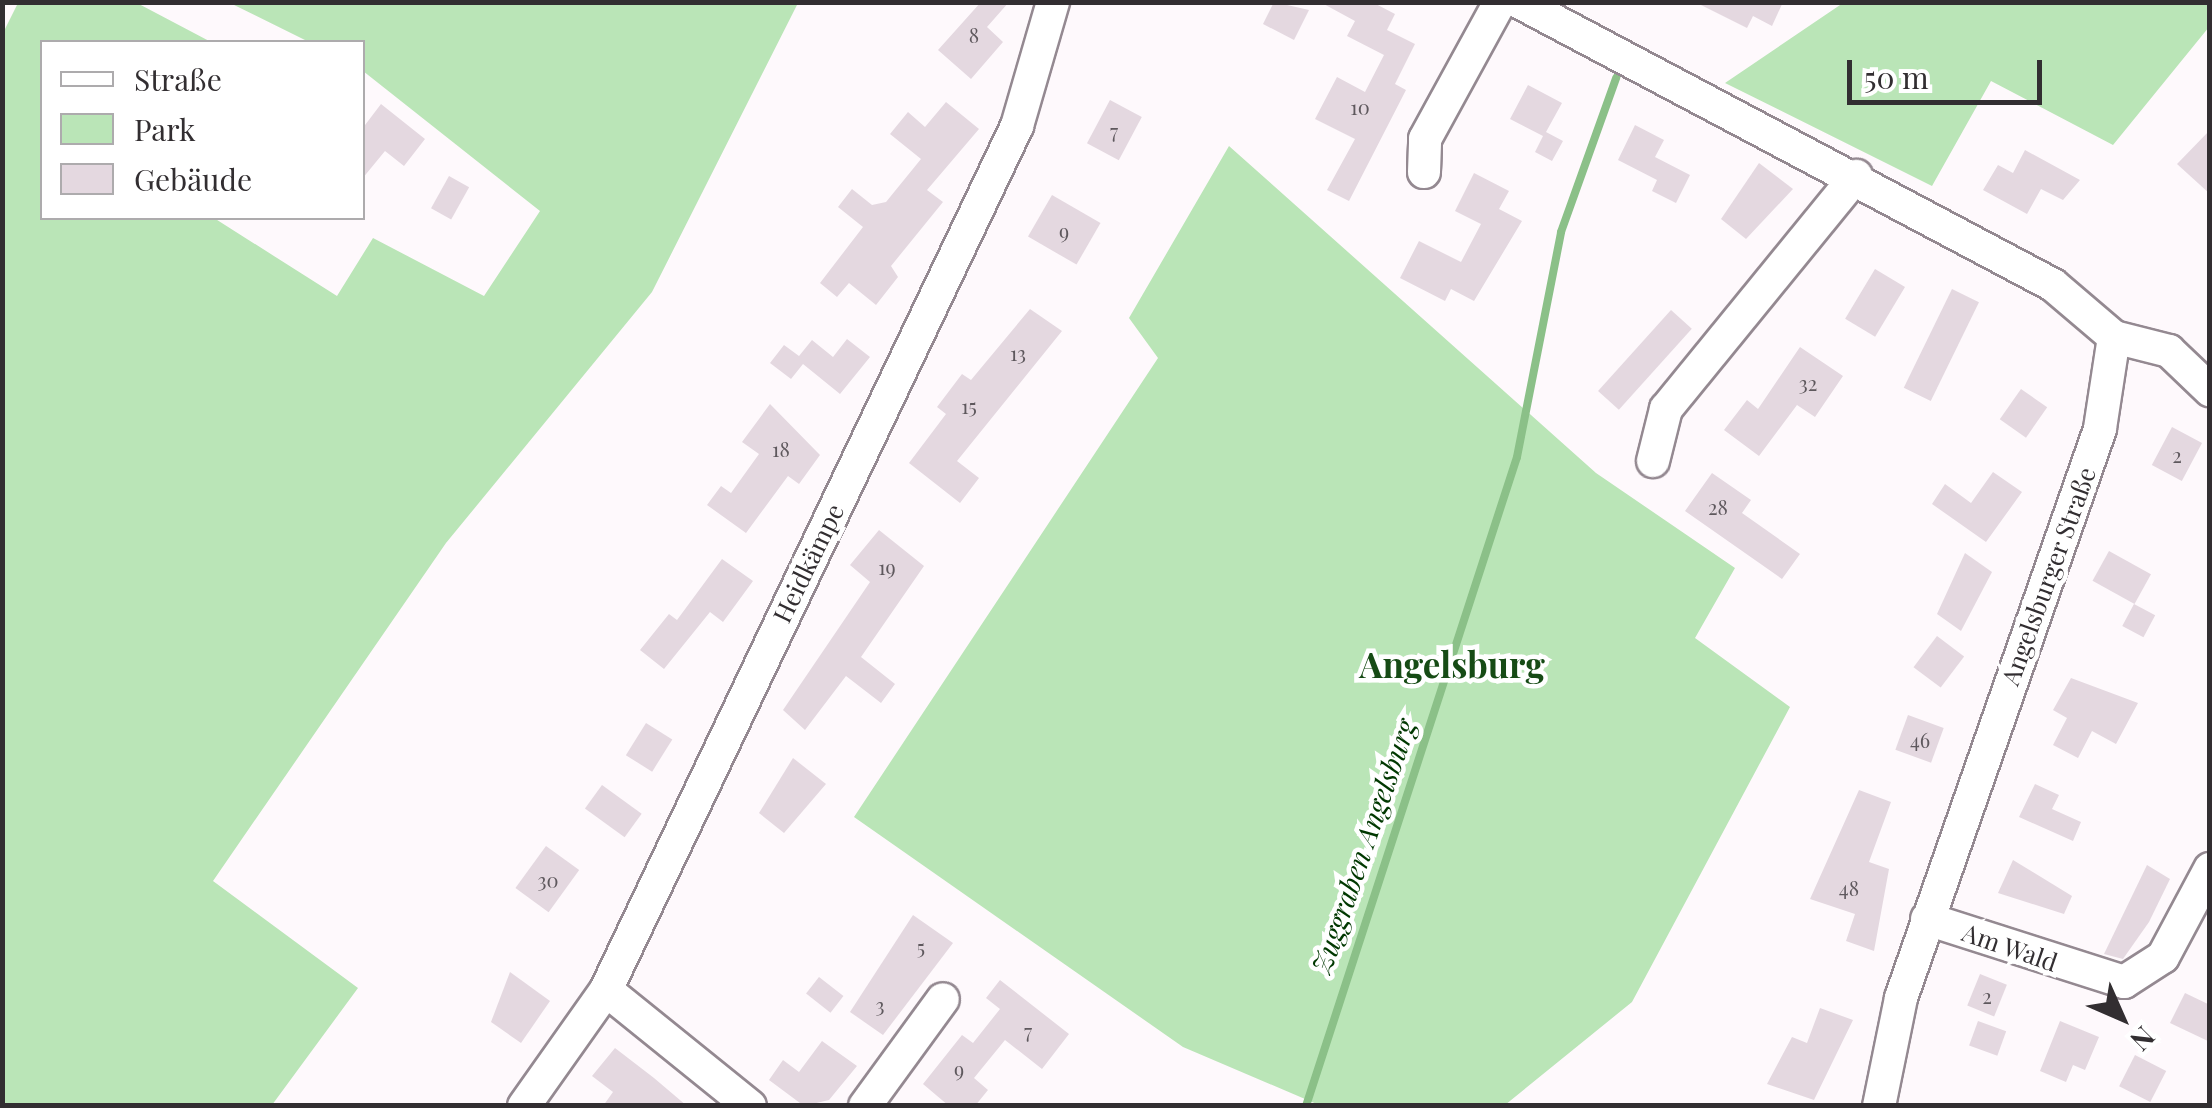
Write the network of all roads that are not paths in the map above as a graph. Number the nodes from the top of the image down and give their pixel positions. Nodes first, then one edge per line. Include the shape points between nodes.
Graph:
1 (1052, 2) edge
2 (1500, 2) edge
3 (1520, 2) edge
4 (1424, 172) dead end
5 (1856, 176) junction
6 (2114, 336) junction
7 (2210, 390) edge
8 (1653, 461) dead end
9 (2210, 869) edge
10 (1927, 919) junction
11 (606, 990) junction
12 (944, 999) dead end
13 (524, 1106) edge
14 (750, 1106) edge
15 (865, 1106) edge
16 (1880, 1106) edge

1 - 11 street, Heidkämpe via 1017,126
2 - 4 street via 1425,139
3 - 5 street
5 - 6 street via 2053,285
5 - 8 street via 1666,409
6 - 7 street via 2169,351
6 - 10 street, Angelsburger Straße via 2100,429
9 - 10 street, Am Wald via 2163,957 2124,982
10 - 16 street, Angelsburger Straße
11 - 13 street, Heidkämpe
11 - 14 street
12 - 15 street

